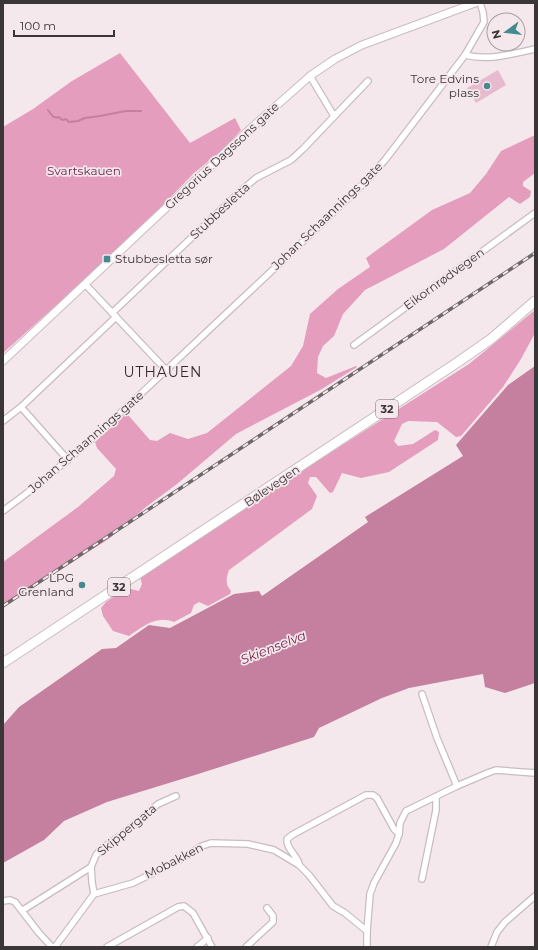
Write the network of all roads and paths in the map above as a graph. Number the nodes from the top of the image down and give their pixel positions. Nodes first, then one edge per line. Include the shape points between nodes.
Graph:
1 (475, 3) edge
2 (480, 3) edge
3 (535, 49) edge
4 (465, 55) junction
5 (310, 76) junction
6 (368, 81) dead end
7 (334, 116) junction
8 (535, 213) edge
9 (85, 284) junction
10 (535, 301) edge
11 (114, 315) junction
12 (354, 345) dead end
13 (3, 361) edge
14 (166, 370) junction
15 (21, 407) junction
16 (3, 421) edge
17 (68, 460) junction
18 (3, 511) edge
19 (3, 663) edge
20 (422, 694) dead end
21 (535, 773) edge
22 (457, 786) junction
23 (176, 796) dead end
24 (436, 797) junction
25 (399, 834) junction
26 (299, 865) junction
27 (91, 867) junction
28 (422, 879) dead end
29 (94, 894) junction
30 (535, 896) edge
31 (3, 901) edge
32 (267, 908) dead end
33 (23, 910) junction
34 (367, 931) junction
35 (208, 938) junction
36 (53, 947) edge
37 (108, 947) edge
38 (197, 947) edge
39 (212, 947) edge
40 (246, 947) edge
41 (367, 947) edge
42 (491, 947) edge

1 - 5 street, Gregorius Dagssons gate via 362,45
2 - 4 street, Johan Schaannings gate via 484,22
3 - 4 street via 492,57
4 - 14 street, Johan Schaannings gate via 369,178
5 - 7 street
5 - 9 street, Gregorius Dagssons gate via 250,128
6 - 7 street, Stubbesletta
7 - 11 street, Stubbesletta via 291,160 256,178 243,188
8 - 12 street, Eikornrødvegen
9 - 11 street
9 - 13 street, Gregorius Dagssons gate
10 - 19 main road, Bølevegen / 32 via 491,339 458,362
11 - 14 street
11 - 15 street, Stubbesletta
14 - 17 street, Johan Schaannings gate
15 - 16 street, Stubbesletta
15 - 17 street
17 - 18 street, Johan Schaannings gate
20 - 22 street via 436,738
21 - 22 street via 496,770
22 - 24 street
23 - 27 street, Skippergata via 158,804 101,849
24 - 25 street via 406,812 400,823
24 - 28 street via 436,810
25 - 26 street, Mobakken via 376,796 370,795 287,839 288,847
25 - 34 street via 370,894
26 - 29 street, Mobakken via 262,846 211,843 132,883
26 - 34 street, Mobakken via 333,906
27 - 29 street
27 - 33 street, Skippergata
29 - 36 street
30 - 42 street via 501,927
31 - 33 street via 13,900
32 - 40 street via 273,916 273,922
33 - 36 street via 39,933
34 - 41 street
35 - 37 street via 192,912 184,906
35 - 38 street
35 - 39 street

